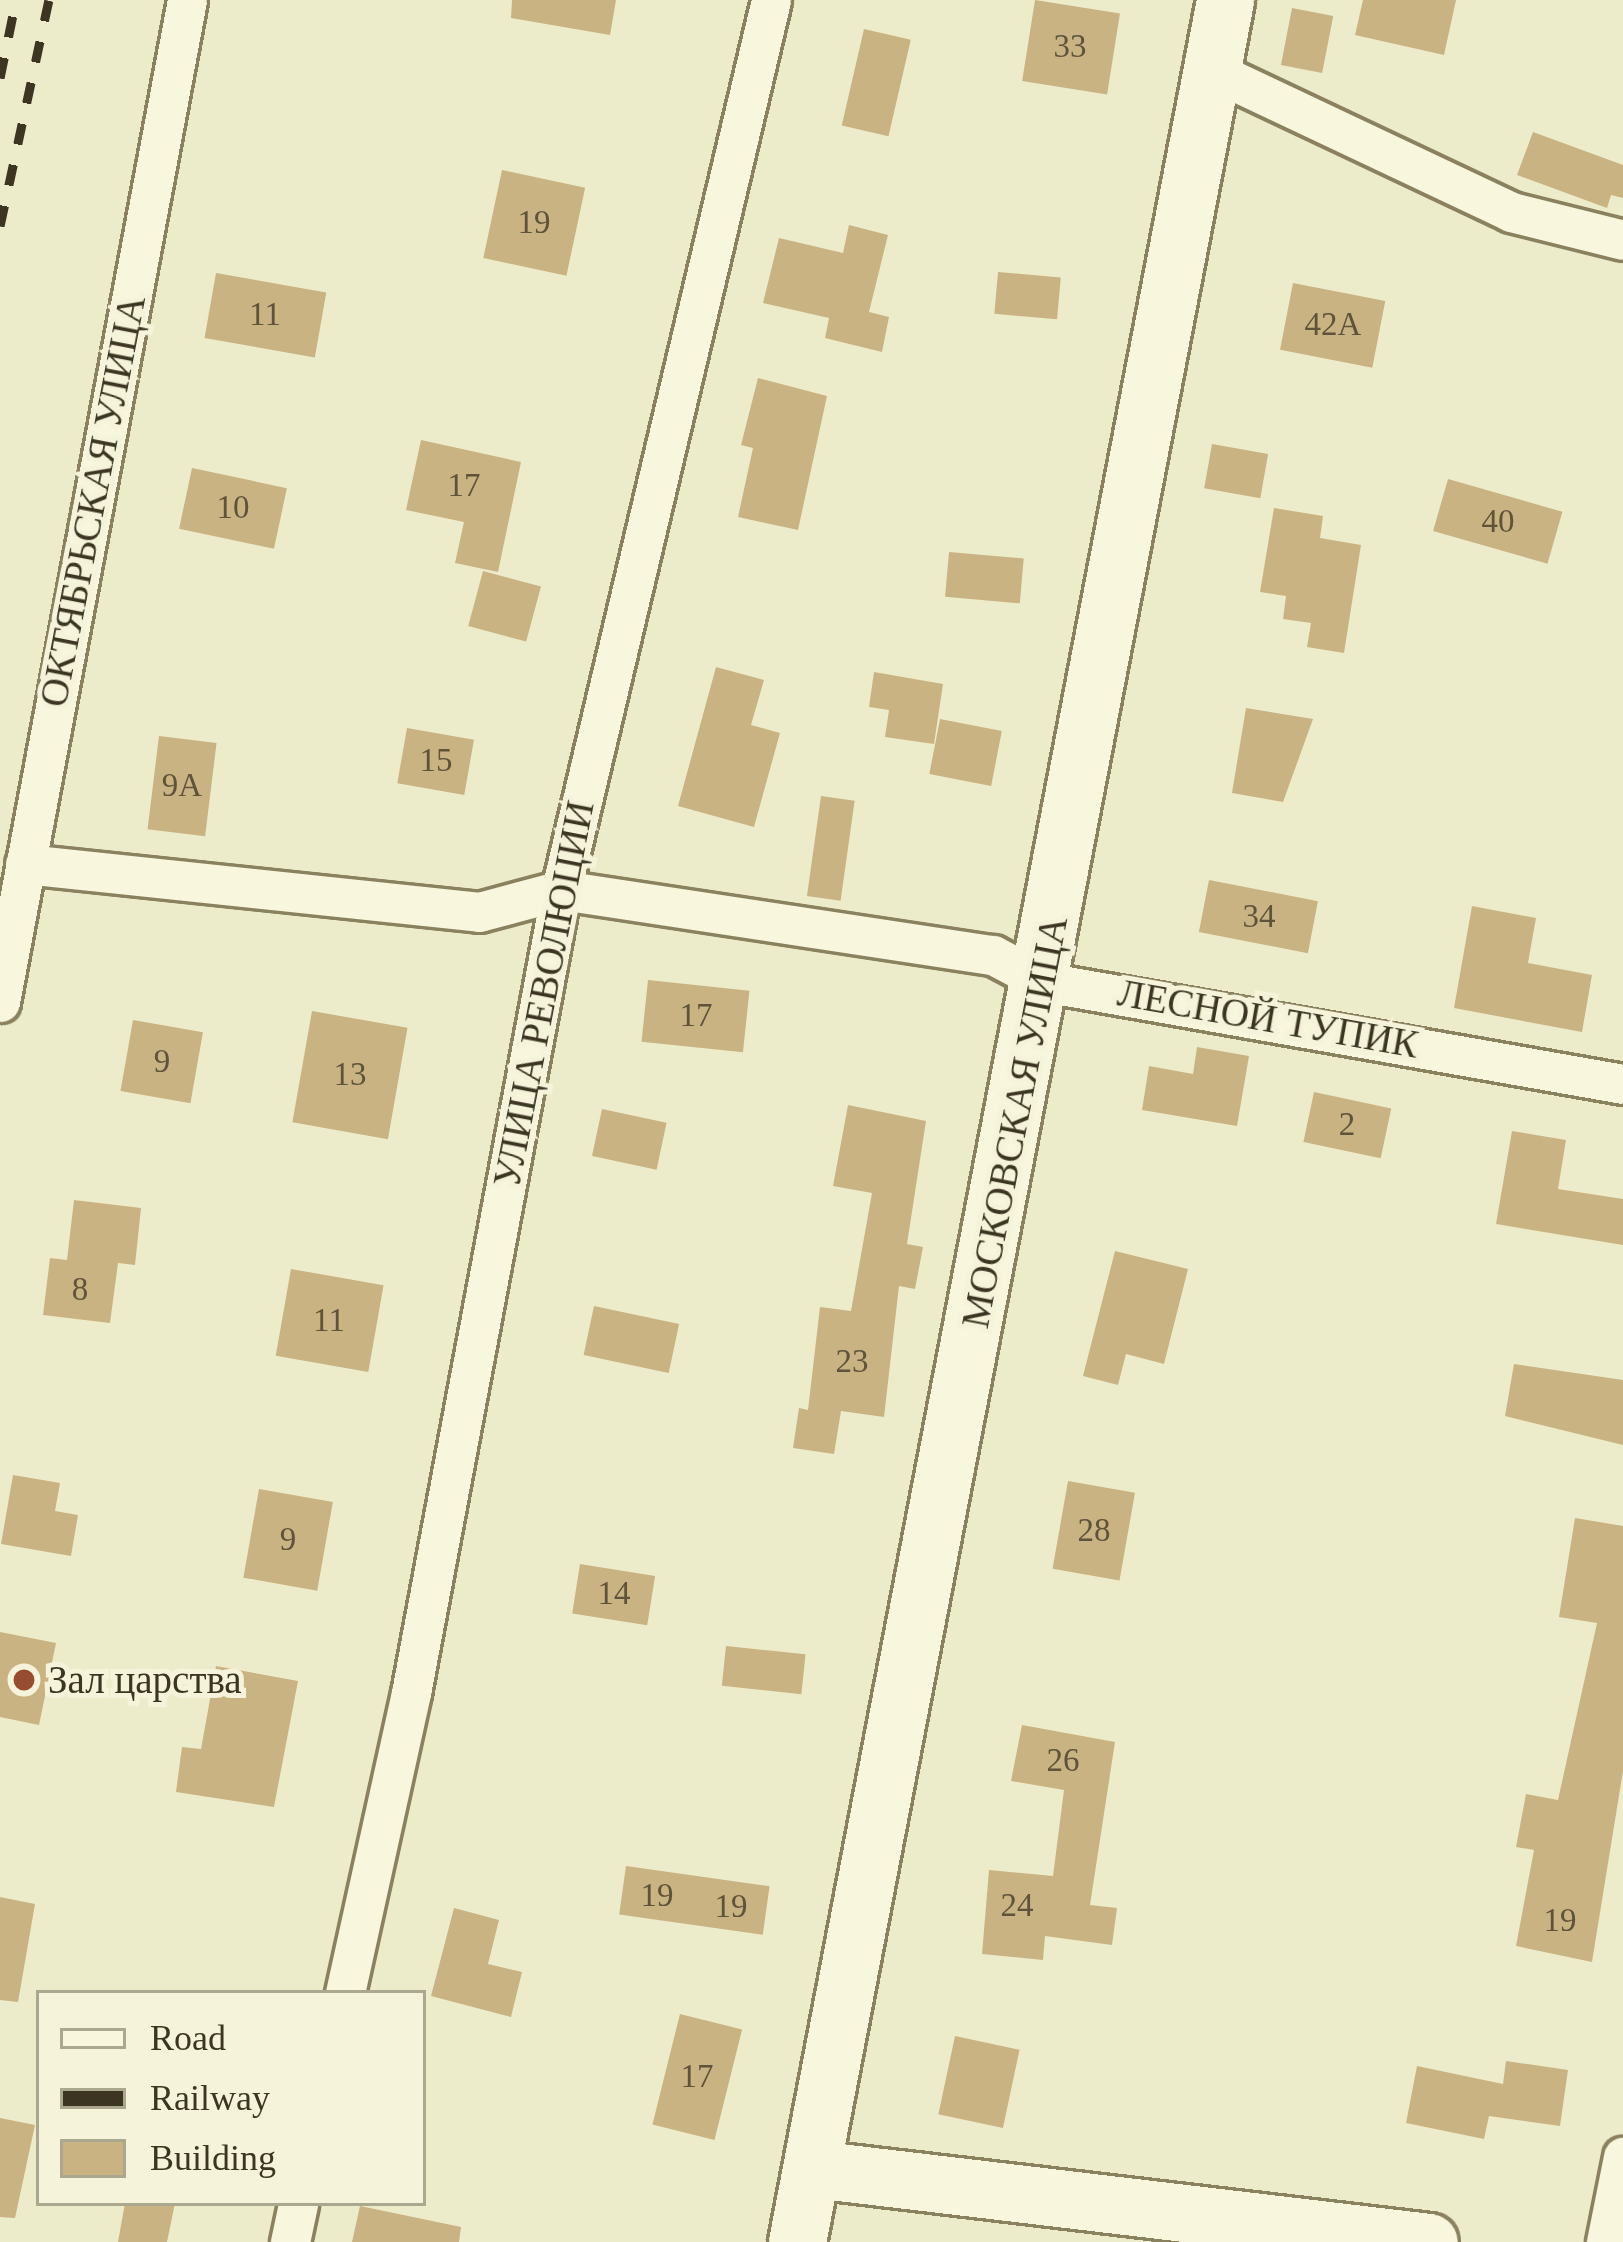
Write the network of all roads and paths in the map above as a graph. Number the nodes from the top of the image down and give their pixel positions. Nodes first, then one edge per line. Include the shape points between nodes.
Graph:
1 (188, 0) edge
2 (771, 0) edge
3 (1225, 0) edge
4 (1211, 70) junction
5 (1623, 240) edge
6 (25, 865) junction
7 (561, 890) junction
8 (1044, 982) junction
9 (0, 1002) edge
10 (1623, 1084) edge
11 (346, 1990) edge
12 (1623, 2157) edge
13 (814, 2169) junction
14 (297, 2206) edge
15 (290, 2242) edge
16 (797, 2242) edge
17 (1429, 2242) edge
18 (1606, 2242) edge

1 - 6 street, ОКТЯБРЬСКАЯ УЛИЦА
2 - 7 street, УЛИЦА РЕВОЛЮЦИИ
3 - 4 street, МОСКОВСКАЯ УЛИЦА
4 - 5 street via 1511,212
4 - 8 street, МОСКОВСКАЯ УЛИЦА
6 - 7 street via 479,912
6 - 9 street, ОКТЯБРЬСКАЯ УЛИЦА
7 - 8 street, ЛЕСНОЙ ТУПИК via 993,955
7 - 11 street, УЛИЦА РЕВОЛЮЦИИ via 411,1693
8 - 10 street, ЛЕСНОЙ ТУПИК
8 - 13 street, МОСКОВСКАЯ УЛИЦА via 820,2095
12 - 18 street
13 - 16 street, МОСКОВСКАЯ УЛИЦА
13 - 17 street
14 - 15 street

